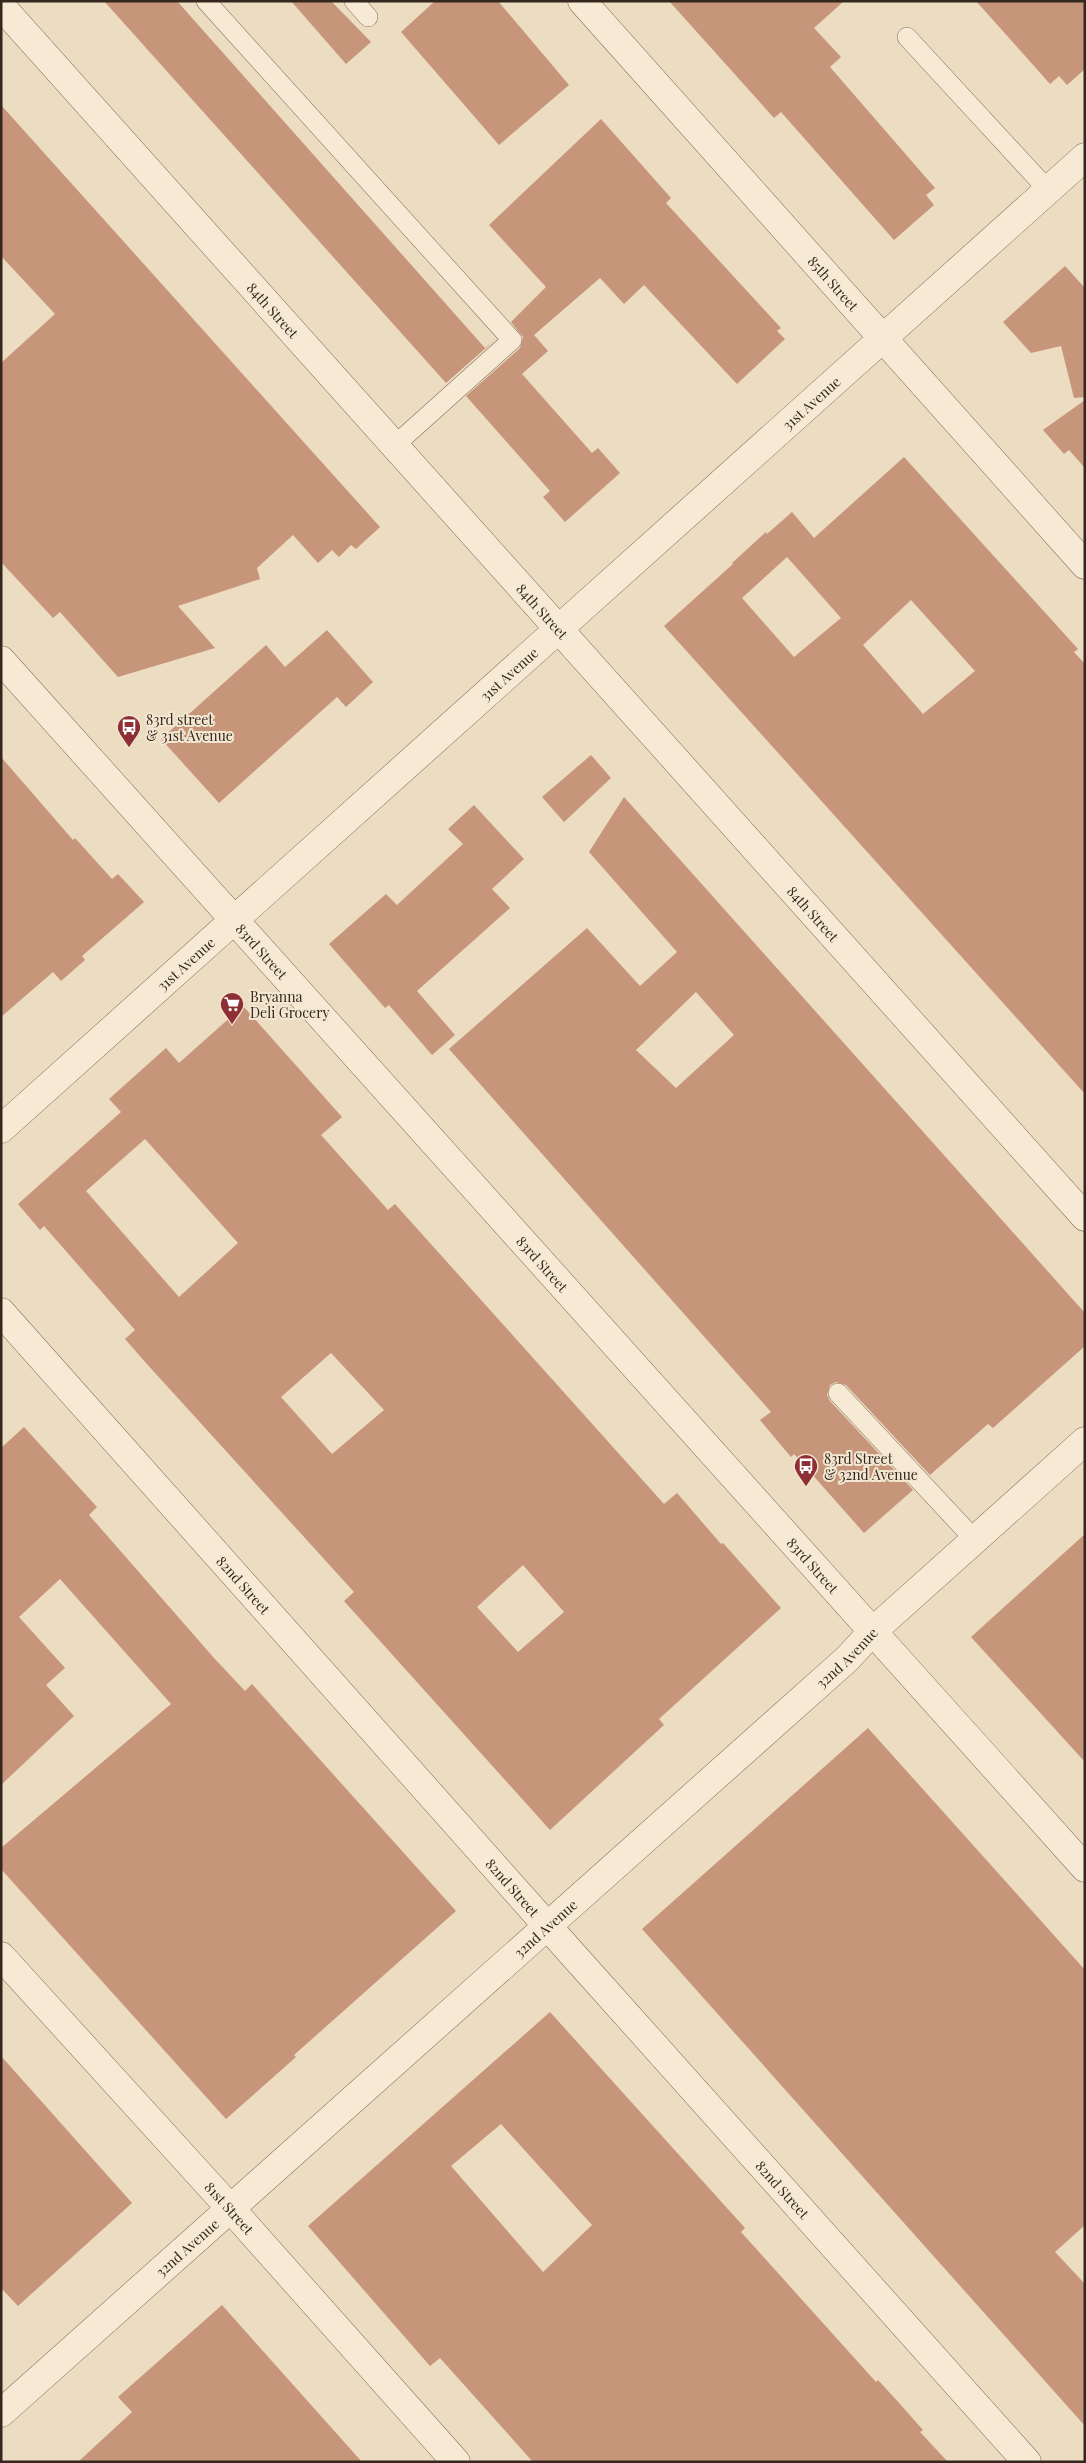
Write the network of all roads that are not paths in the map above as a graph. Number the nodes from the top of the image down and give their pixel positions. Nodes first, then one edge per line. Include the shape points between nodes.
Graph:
1 (206, 1) edge
2 (354, 1) edge
3 (582, 1) edge
4 (1, 6) edge
5 (368, 17) dead end
6 (907, 37) dead end
7 (1085, 157) edge
8 (1048, 190) junction
9 (884, 338) junction
10 (395, 445) junction
11 (1085, 565) edge
12 (560, 629) junction
13 (1, 660) edge
14 (235, 920) junction
15 (1, 1129) edge
16 (1085, 1217) edge
17 (1, 1312) edge
18 (838, 1393) dead end
19 (1085, 1440) edge
20 (974, 1539) junction
21 (873, 1631) junction
22 (1085, 1868) edge
23 (549, 1926) junction
24 (1, 1956) edge
25 (231, 2209) junction
26 (1, 2413) edge
27 (456, 2462) edge
28 (1027, 2462) edge

1 - 10 lane via 512,340
2 - 5 lane
3 - 9 street, 85th Street
4 - 10 street, 84th Street
6 - 8 lane
7 - 8 street, 31st Avenue
8 - 9 street, 31st Avenue
9 - 11 street, 85th Street
9 - 12 street, 31st Avenue
10 - 12 street, 84th Street
12 - 14 street, 31st Avenue
12 - 16 street, 84th Street
13 - 14 street, 83rd Street
14 - 15 street, 31st Avenue
14 - 21 street, 83rd Street
17 - 23 street, 82nd Street
18 - 20 lane
19 - 20 street, 32nd Avenue
20 - 21 street, 32nd Avenue
21 - 22 street, 83rd Street
21 - 23 street, 32nd Avenue via 847,1659
23 - 25 street, 32nd Avenue
23 - 28 street, 82nd Street
24 - 25 street, 81st Street
25 - 26 street, 32nd Avenue
25 - 27 street, 81st Street

